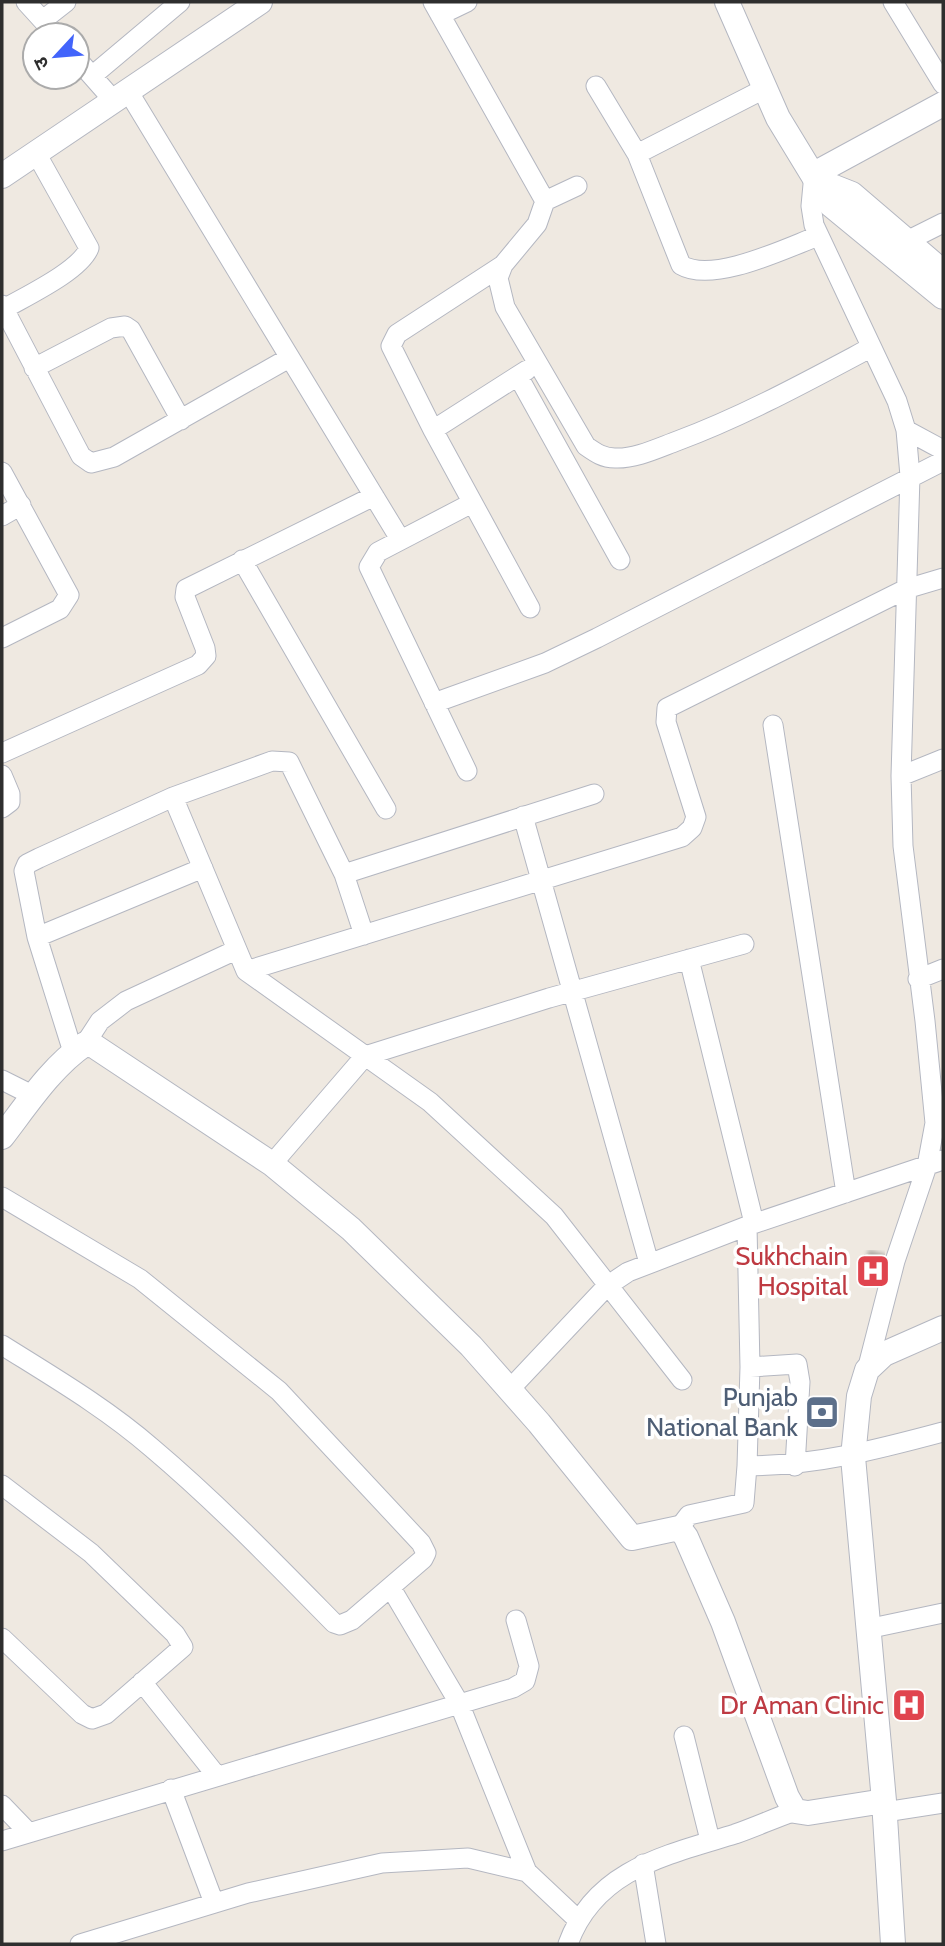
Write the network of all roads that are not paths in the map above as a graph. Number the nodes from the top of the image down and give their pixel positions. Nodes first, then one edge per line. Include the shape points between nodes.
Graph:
1 (26, 2) edge
2 (66, 2) edge
3 (180, 2) edge
4 (260, 2) edge
5 (467, 2) edge
6 (727, 2) edge
7 (893, 2) edge
8 (436, 8) edge
9 (43, 21) edge
10 (54, 21) edge
11 (92, 76) joint
12 (943, 84) edge
13 (596, 86) dead end
14 (764, 89) junction
15 (121, 96) junction
16 (943, 104) edge
17 (36, 153) junction
18 (637, 154) junction
19 (2, 176) edge
20 (816, 178) junction
21 (577, 186) dead end
22 (545, 201) junction
23 (943, 223) edge
24 (818, 236) junction
25 (905, 242) junction
26 (503, 265) junction
27 (943, 272) edge
28 (943, 297) edge
29 (3, 307) edge
30 (870, 348) junction
31 (289, 358) junction
32 (537, 364) junction
33 (34, 368) junction
34 (518, 376) junction
35 (181, 421) junction
36 (433, 429) junction
37 (906, 430) junction
38 (943, 450) edge
39 (943, 461) edge
40 (2, 472) edge
41 (910, 476) junction
42 (374, 496) junction
43 (472, 503) junction
44 (21, 505) junction
45 (2, 516) edge
46 (400, 538) junction
47 (243, 560) junction
48 (620, 560) dead end
49 (943, 578) edge
50 (906, 589) junction
51 (530, 608) dead end
52 (2, 638) edge
53 (434, 704) junction
54 (773, 725) dead end
55 (2, 753) edge
56 (943, 759) edge
57 (467, 771) dead end
58 (2, 775) edge
59 (901, 776) junction
60 (594, 794) dead end
61 (173, 797) junction
62 (2, 808) edge
63 (386, 809) dead end
64 (523, 816) junction
65 (202, 869) junction
66 (344, 874) junction
67 (542, 880) junction
68 (364, 935) junction
69 (37, 937) junction
70 (744, 943) dead end
71 (236, 950) junction
72 (689, 959) junction
73 (943, 969) edge
74 (246, 971) junction
75 (918, 979) junction
76 (575, 991) junction
77 (79, 1048) junction
78 (365, 1056) junction
79 (2, 1080) edge
80 (34, 1096) junction
81 (2, 1137) edge
82 (935, 1163) edge
83 (272, 1164) junction
84 (846, 1193) junction
85 (2, 1197) edge
86 (751, 1225) junction
87 (649, 1262) junction
88 (607, 1286) junction
89 (943, 1328) edge
90 (2, 1345) edge
91 (750, 1367) junction
92 (867, 1370) junction
93 (682, 1380) dead end
94 (510, 1389) junction
95 (943, 1434) edge
96 (853, 1457) junction
97 (747, 1466) junction
98 (795, 1466) junction
99 (2, 1485) edge
100 (679, 1528) junction
101 (391, 1588) junction
102 (943, 1612) edge
103 (516, 1620) dead end
104 (867, 1629) junction
105 (2, 1638) edge
106 (142, 1682) junction
107 (458, 1703) junction
108 (684, 1736) dead end
109 (216, 1775) junction
110 (171, 1789) junction
111 (943, 1803) edge
112 (2, 1805) edge
113 (884, 1807) junction
114 (795, 1811) junction
115 (28, 1832) junction
116 (2, 1840) edge
117 (710, 1840) junction
118 (643, 1864) junction
119 (527, 1872) junction
120 (214, 1903) junction
121 (577, 1919) junction
122 (80, 1944) edge
123 (568, 1944) edge
124 (656, 1944) edge
125 (893, 1944) edge

1 - 9 street
2 - 10 street
3 - 11 street
4 - 15 street
5 - 8 street
6 - 14 street
7 - 12 street
8 - 22 street
11 - 15 street
13 - 18 street
14 - 18 street
14 - 20 street
15 - 17 street
15 - 31 street
16 - 20 street
17 - 19 street
17 - 29 street via 89,248 75,265
18 - 24 street via 676,256 687,268 719,269
20 - 24 street via 811,206
20 - 25 street via 852,194
20 - 28 street via 839,212
21 - 22 street
22 - 26 street via 537,224
23 - 25 street
24 - 30 street
25 - 27 street
26 - 32 street via 498,278 505,307
26 - 36 street via 393,339 393,354
29 - 33 street
30 - 32 street via 754,411 646,452 617,458 601,457 586,446
30 - 37 street
31 - 35 street
31 - 42 street
32 - 34 street
33 - 35 street via 81,456 91,463 114,457
33 - 35 street via 111,328 125,326
34 - 36 street
34 - 48 street
36 - 43 street
37 - 38 street
37 - 41 street
39 - 41 street
40 - 44 street
41 - 50 street
41 - 53 street via 545,663
42 - 46 street
42 - 47 street
43 - 46 street
43 - 51 street
44 - 45 street
44 - 52 street via 69,595 60,609
46 - 53 street via 378,552 369,567
47 - 55 street via 186,589 184,597 205,648 203,662
47 - 63 street
49 - 50 street
50 - 59 street
50 - 67 street via 667,708 666,722 696,817 692,828 671,841
53 - 57 street
54 - 84 street
56 - 59 street
58 - 62 street via 10,802
59 - 75 street via 903,846
60 - 64 street
61 - 65 street
61 - 66 street via 272,761 289,762
61 - 69 street via 27,864 24,881
64 - 66 street
64 - 67 street
65 - 69 street
65 - 71 street
66 - 68 street
67 - 68 street
67 - 76 street
68 - 74 street
69 - 77 street
70 - 72 street
71 - 74 street
71 - 77 street via 126,1001 100,1021
72 - 76 street
72 - 86 street
73 - 75 street
74 - 78 street
75 - 82 street via 935,1123
76 - 78 street
76 - 87 street
77 - 80 street
77 - 83 street via 94,1046
78 - 83 street
78 - 88 street via 430,1102 554,1216
79 - 80 street
80 - 81 street
82 - 84 street
82 - 92 street via 895,1261
83 - 94 street via 351,1229
84 - 86 street
85 - 101 street via 140,1279 279,1391 421,1544 426,1553 423,1559
86 - 87 street
86 - 91 street
87 - 88 street
88 - 93 street
88 - 94 street
89 - 92 street via 884,1354
90 - 101 street via 77,1391 151,1447 334,1623 352,1620
91 - 97 street
91 - 98 street via 797,1364
92 - 96 street via 859,1396
94 - 100 street via 632,1538
95 - 96 street
96 - 98 street
96 - 104 street
97 - 98 street
97 - 100 street via 744,1503 689,1515
99 - 106 street via 92,1553 181,1640 180,1653
100 - 114 street via 723,1622
101 - 107 street
102 - 104 street
103 - 107 street via 529,1666 525,1681
104 - 113 street
105 - 106 street via 92,1719 106,1714
106 - 109 street
107 - 109 street
107 - 119 street
108 - 117 street
109 - 110 street
110 - 115 street
110 - 120 street
111 - 113 street
112 - 115 street
113 - 114 street
113 - 125 street
114 - 117 street
115 - 116 street
117 - 118 street
118 - 121 street via 609,1885
118 - 124 street
119 - 120 street via 468,1858 382,1863
119 - 121 street
120 - 122 street
121 - 123 street

